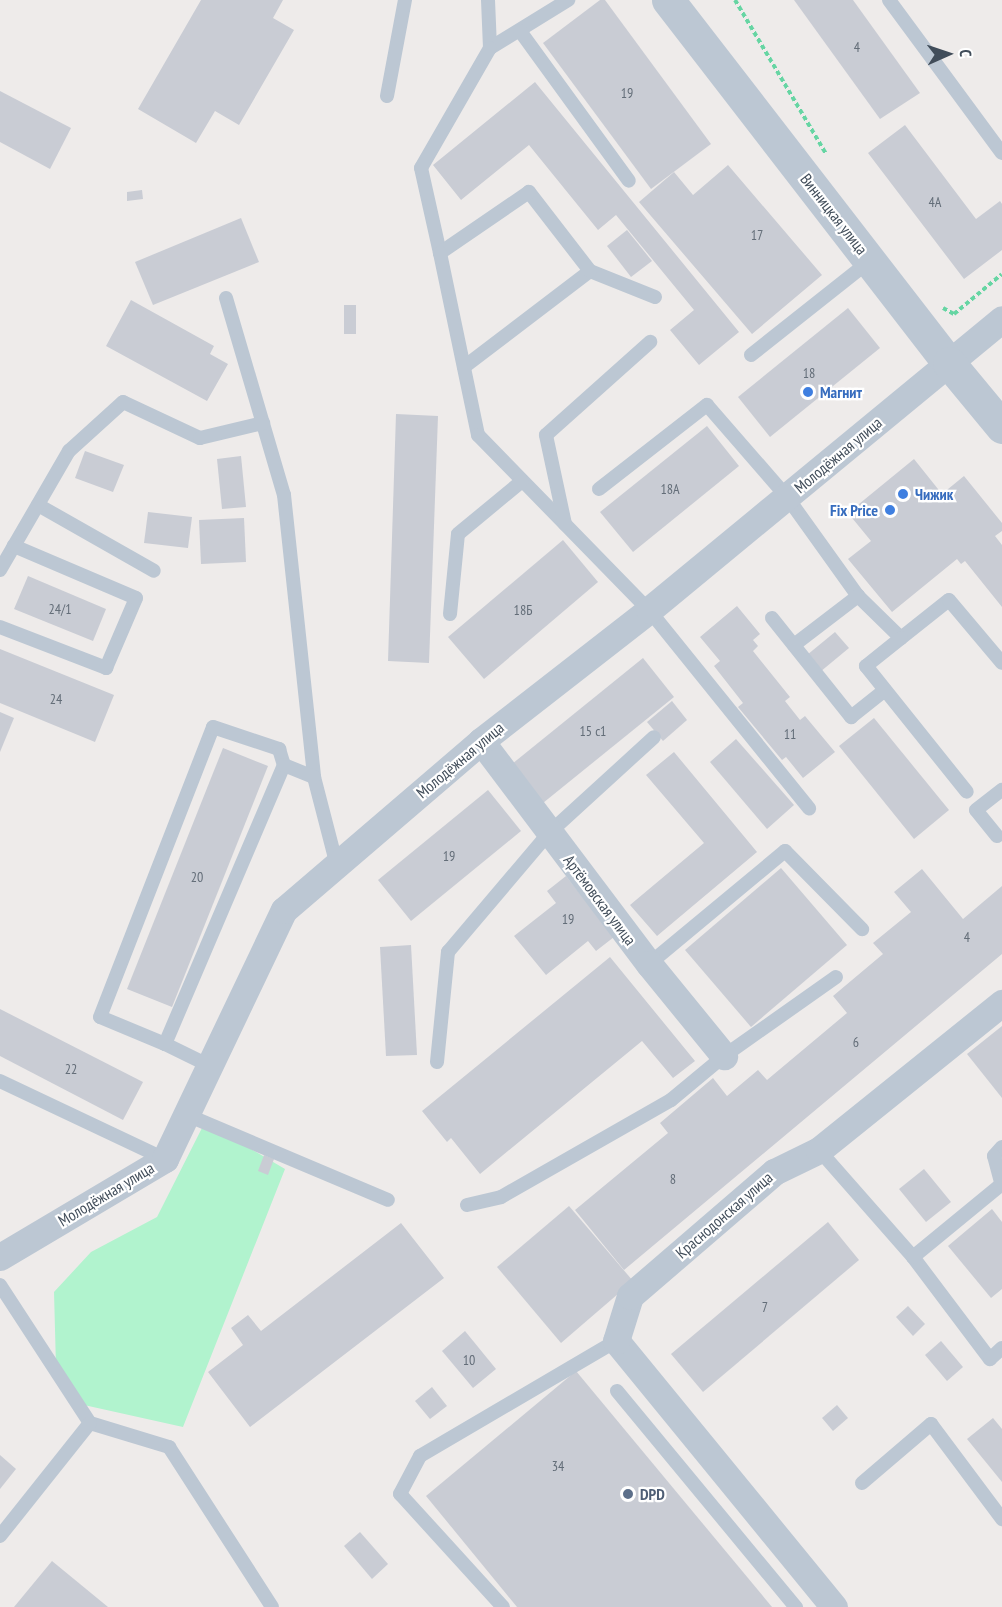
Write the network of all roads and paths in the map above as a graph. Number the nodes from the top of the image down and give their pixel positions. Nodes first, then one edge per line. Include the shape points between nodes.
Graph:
1 (405, 0) edge
2 (488, 0) edge
3 (568, 0) edge
4 (668, 0) edge
5 (735, 0) edge
6 (889, 0) edge
7 (520, 31) junction
8 (490, 48) junction
9 (387, 96) dead end
10 (1002, 153) edge
11 (828, 158) dead end
12 (629, 181) dead end
13 (440, 253) junction
14 (871, 260) junction
15 (590, 271) junction
16 (1002, 274) edge
17 (655, 297) dead end
18 (226, 298) dead end
19 (939, 305) dead end
20 (1002, 319) edge
21 (650, 342) dead end
22 (751, 355) dead end
23 (949, 363) junction
24 (464, 367) junction
25 (263, 423) junction
26 (1002, 427) edge
27 (522, 481) junction
28 (599, 489) dead end
29 (787, 497) junction
30 (38, 505) junction
31 (565, 524) junction
32 (14, 546) junction
33 (0, 570) edge
34 (154, 571) dead end
35 (858, 596) junction
36 (649, 610) junction
37 (450, 614) dead end
38 (772, 618) dead end
39 (0, 627) edge
40 (901, 638) junction
41 (794, 645) junction
42 (1002, 663) edge
43 (885, 690) junction
44 (654, 736) dead end
45 (481, 741) junction
46 (284, 765) junction
47 (314, 777) junction
48 (1002, 790) edge
49 (967, 792) dead end
50 (809, 808) dead end
51 (549, 833) junction
52 (996, 836) dead end
53 (337, 866) junction
54 (862, 929) dead end
55 (649, 964) junction
56 (836, 977) dead end
57 (1002, 1003) edge
58 (165, 1044) junction
59 (724, 1056) junction
60 (437, 1062) dead end
61 (210, 1066) junction
62 (0, 1081) edge
63 (188, 1115) junction
64 (1002, 1147) edge
65 (819, 1150) junction
66 (165, 1159) junction
67 (1002, 1185) edge
68 (388, 1200) dead end
69 (467, 1205) dead end
70 (0, 1257) edge
71 (914, 1257) junction
72 (0, 1285) edge
73 (616, 1341) junction
74 (1002, 1348) edge
75 (616, 1390) dead end
76 (90, 1423) junction
77 (862, 1483) dead end
78 (1002, 1519) edge
79 (0, 1536) edge
80 (272, 1607) edge
81 (503, 1607) edge
82 (796, 1607) edge
83 (834, 1607) edge

1 - 9 lane
2 - 8 lane
3 - 7 lane
4 - 14 street, Винницкая улица
5 - 11 path
6 - 10 lane
7 - 8 lane
7 - 12 lane
8 - 13 lane via 421,168
13 - 15 lane via 528,192
13 - 24 lane
14 - 22 lane
14 - 23 street, Винницкая улица
15 - 17 lane
15 - 24 lane
16 - 19 path via 954,314
18 - 25 lane
20 - 23 street, Молодёжная улица
21 - 31 lane via 546,435
23 - 26 street, Винницкая улица
23 - 29 street, Молодёжная улица
24 - 27 lane via 478,435
25 - 30 lane via 200,438 123,402 69,451
25 - 47 lane via 284,495
27 - 31 lane
27 - 37 lane via 458,534
28 - 29 lane via 707,405
29 - 35 lane
29 - 36 street, Молодёжная улица
30 - 32 lane
30 - 34 lane
31 - 36 lane
32 - 33 lane
32 - 39 lane via 136,597 106,668
35 - 40 lane
35 - 41 lane
36 - 45 street, Молодёжная улица
36 - 50 lane
38 - 41 lane
40 - 42 lane via 950,600
40 - 43 lane via 866,666
41 - 43 lane via 851,717
43 - 49 lane
44 - 51 lane
45 - 51 street, Артёмовская улица
45 - 53 street, Молодёжная улица
46 - 47 lane
46 - 58 lane
46 - 58 lane via 279,749 213,727 100,1017
47 - 53 lane
48 - 52 lane via 976,810
51 - 55 street, Артёмовская улица
51 - 60 lane via 448,952
53 - 61 street, Молодёжная улица via 284,910
54 - 55 lane via 785,851
55 - 59 street, Артёмовская улица
56 - 59 lane
57 - 65 street, Краснодонская улица
58 - 61 lane
59 - 69 lane via 671,1100 501,1197
61 - 63 street, Молодёжная улица
62 - 66 lane
63 - 66 street, Молодёжная улица
63 - 68 lane
64 - 67 lane via 994,1156
65 - 71 lane
65 - 73 street, Краснодонская улица via 774,1172 630,1296
66 - 70 street, Молодёжная улица
67 - 71 lane
71 - 74 lane via 990,1359
72 - 76 lane
73 - 81 lane via 420,1456 400,1494
73 - 83 street
75 - 82 lane
76 - 79 lane
76 - 80 lane via 169,1447
77 - 78 lane via 931,1424

